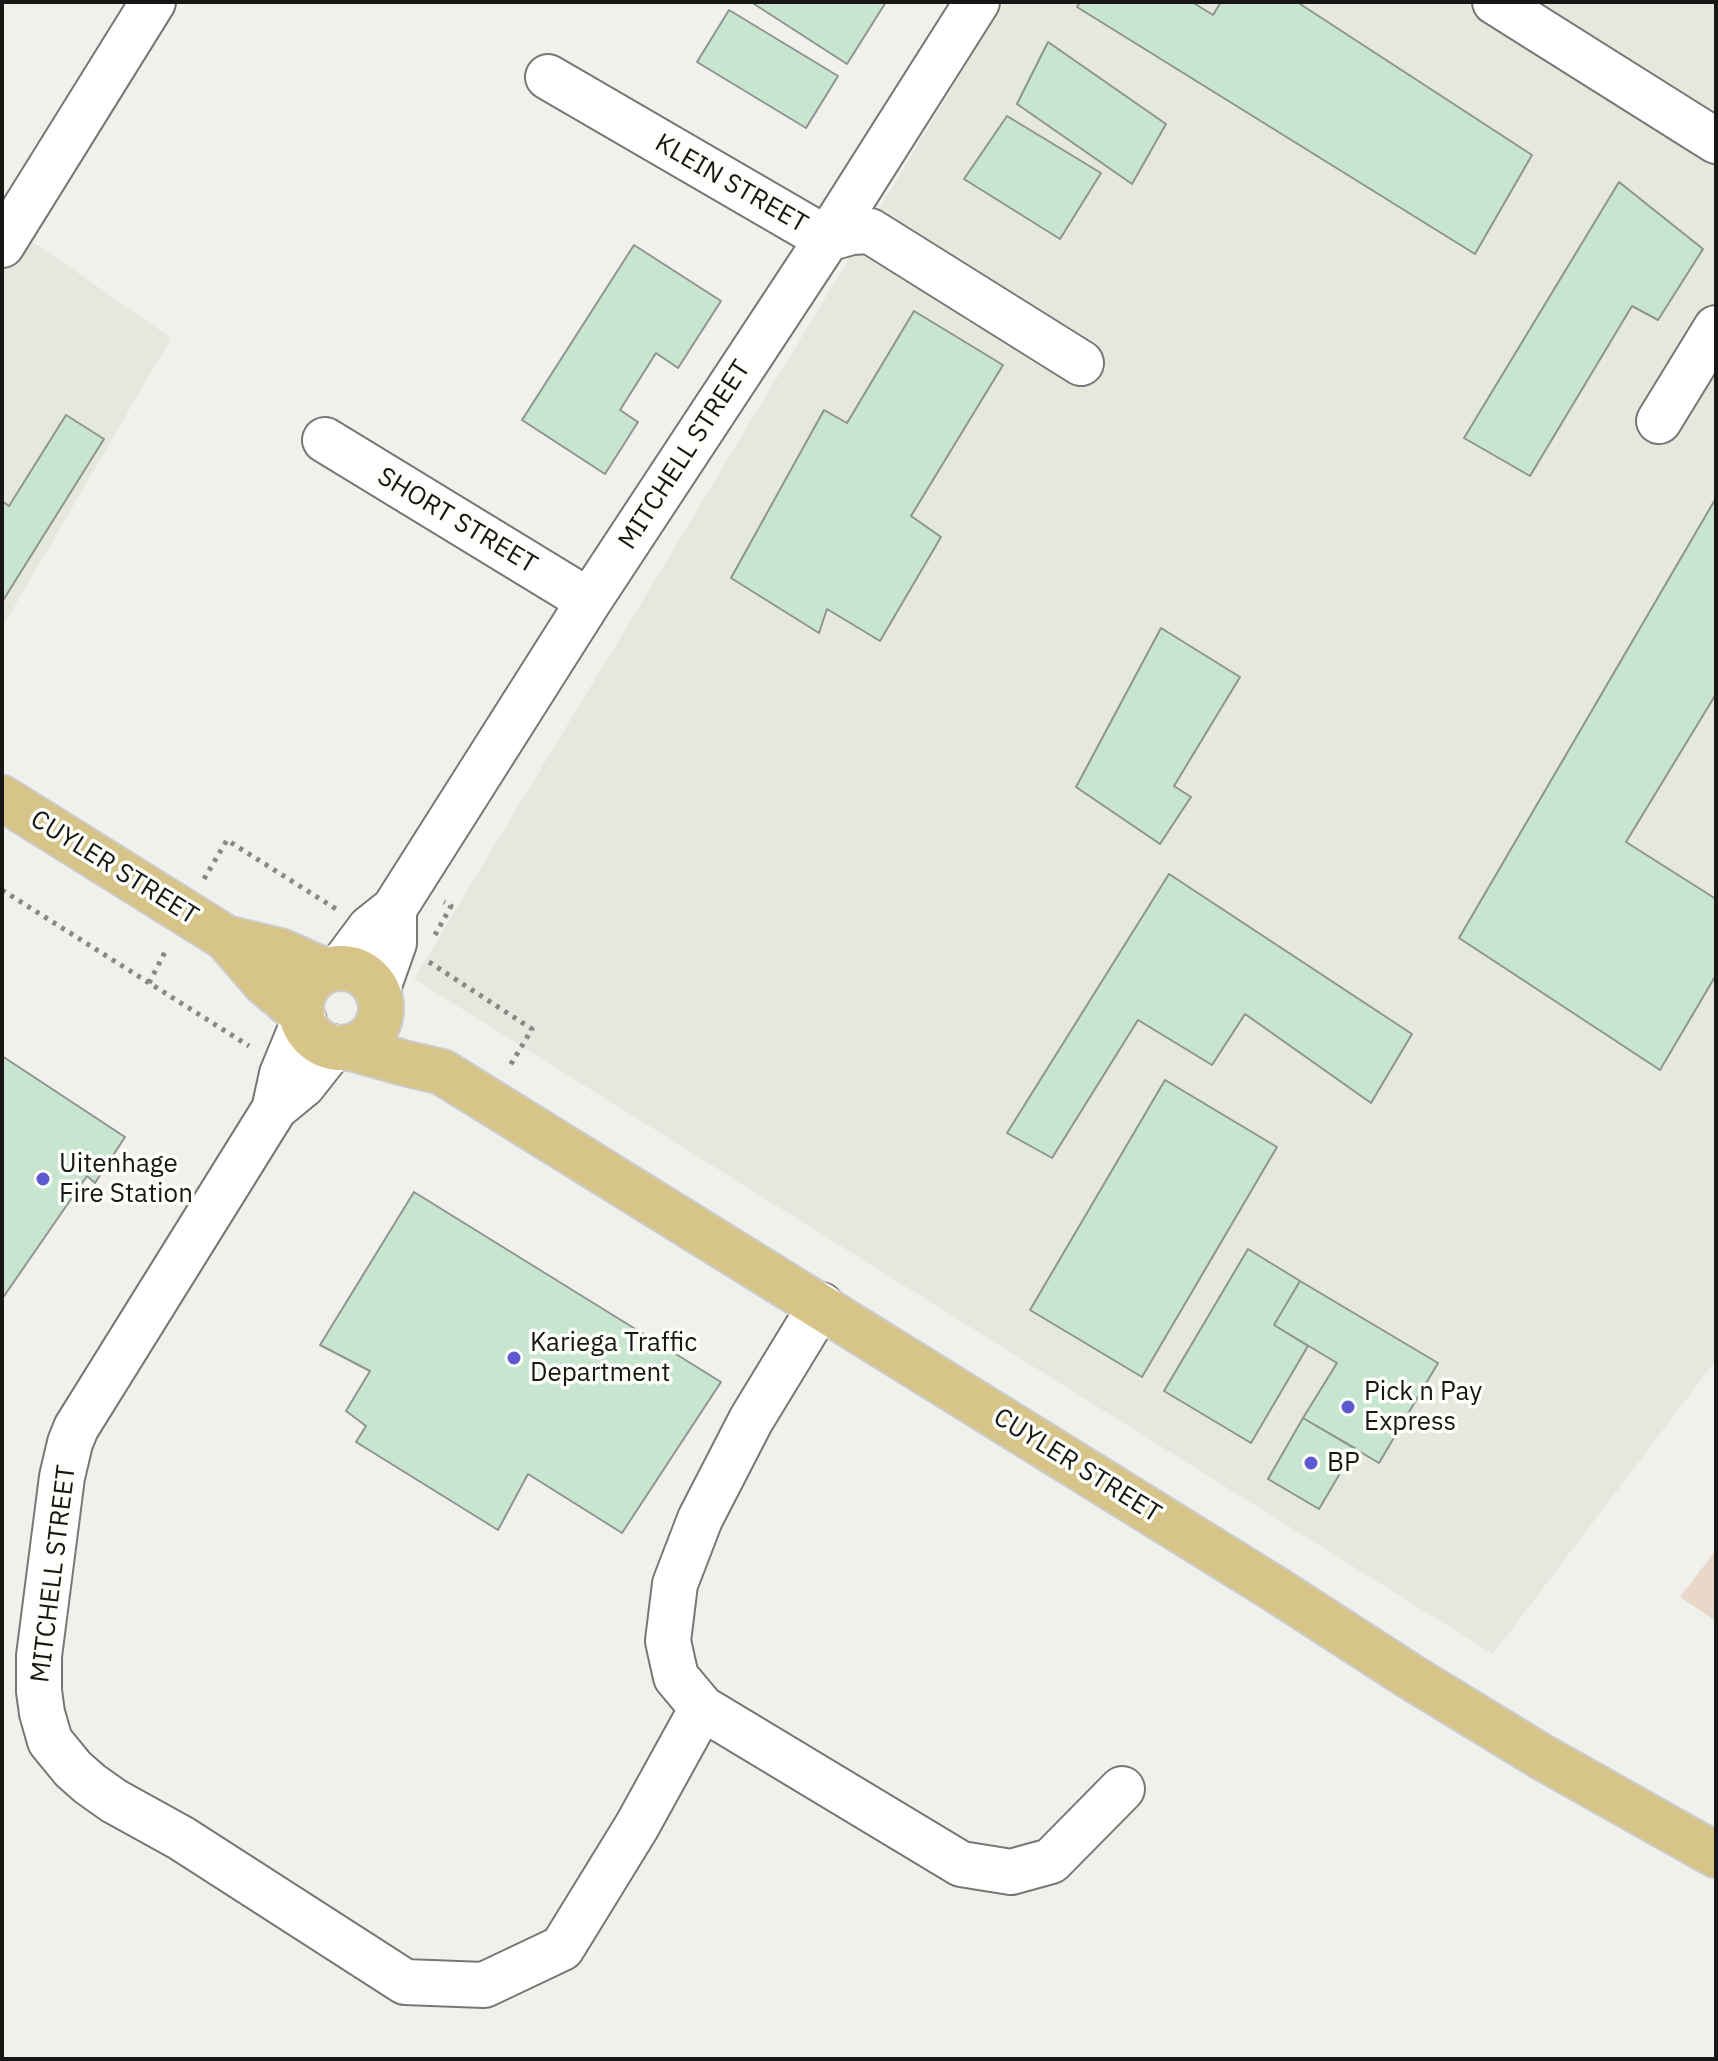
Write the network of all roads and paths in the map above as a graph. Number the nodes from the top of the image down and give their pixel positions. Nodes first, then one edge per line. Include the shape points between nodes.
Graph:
1 (153, 2) edge
2 (977, 2) edge
3 (1495, 2) edge
4 (548, 77) dead end
5 (1716, 141) edge
6 (827, 239) junction
7 (2, 245) edge
8 (1716, 328) edge
9 (1081, 363) dead end
10 (1659, 421) dead end
11 (325, 440) dead end
12 (589, 601) junction
13 (2, 798) edge
14 (227, 840) dead end
15 (2, 890) edge
16 (403, 897) junction
17 (341, 913) dead end
18 (226, 938) junction
19 (429, 945) dead end
20 (422, 957) dead end
21 (333, 969) junction
22 (379, 998) junction
23 (322, 1033) junction
24 (253, 1048) dead end
25 (442, 1072) junction
26 (490, 1101) junction
27 (821, 1305) junction
28 (702, 1708) junction
29 (1122, 1789) dead end
30 (1716, 1855) edge

1 - 7 street
2 - 6 street, MITCHELL STREET
3 - 5 street
4 - 6 street, KLEIN STREET
6 - 9 street, KLEIN STREET via 870,231
6 - 12 street, MITCHELL STREET
8 - 10 street
11 - 12 street, SHORT STREET
12 - 16 street, MITCHELL STREET
13 - 18 main road, CUYLER STREET
14 - 17 path
15 - 24 path
16 - 19 path via 451,906
16 - 21 street, MITCHELL STREET
16 - 22 street, MITCHELL STREET
18 - 21 main road, CUYLER STREET
18 - 23 main road, CUYLER STREET via 265,983
20 - 26 path via 532,1029
21 - 22 main road via 356,971 369,979
21 - 23 main road via 312,981 304,995
22 - 23 main road via 379,1021 360,1043
22 - 25 main road, CUYLER STREET
23 - 25 main road, CUYLER STREET
23 - 28 street, MITCHELL STREET via 303,1085 275,1108 70,1443 39,1656 39,1691 50,1741 90,1784 405,1982 484,1985 562,1948
25 - 26 main road, CUYLER STREET
26 - 27 main road, CUYLER STREET
27 - 28 street via 751,1420 700,1519 675,1584 668,1641 676,1677
27 - 30 main road, CUYLER STREET via 1411,1677
28 - 29 street via 961,1864 1011,1872 1051,1861

